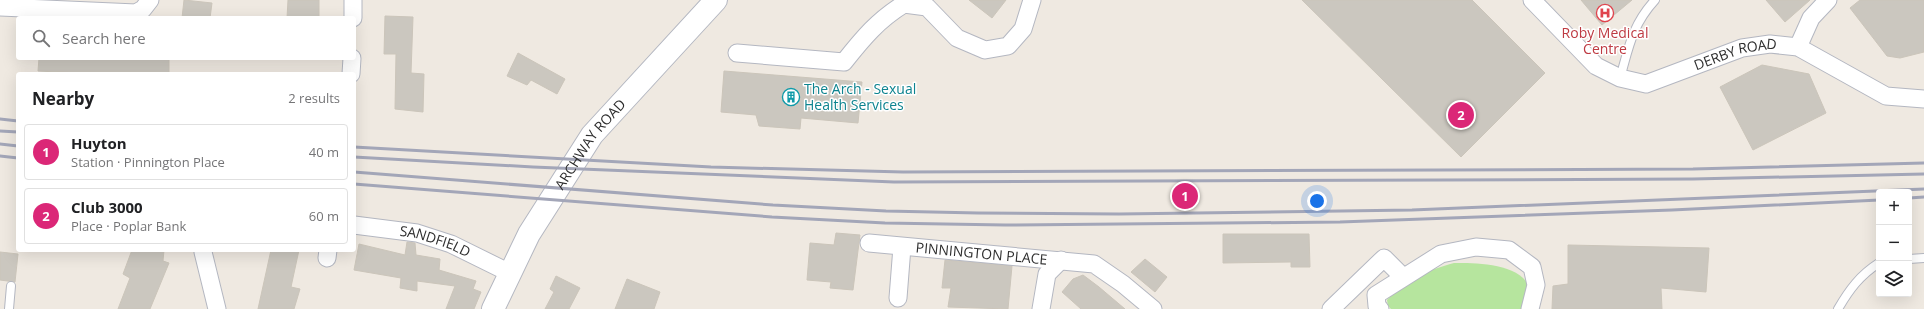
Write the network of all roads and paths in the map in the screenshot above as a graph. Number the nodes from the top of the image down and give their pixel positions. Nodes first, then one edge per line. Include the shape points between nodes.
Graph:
1 (150, 0) edge
2 (353, 0) edge
3 (716, 0) edge
4 (1032, 0) edge
5 (1532, 0) edge
6 (1654, 0) edge
7 (1828, 0) edge
8 (905, 2) edge
9 (0, 7) edge
10 (353, 16) edge
11 (1798, 47) junction
12 (737, 53) dead end
13 (352, 60) edge
14 (351, 72) edge
15 (1620, 78) junction
16 (1924, 100) edge
17 (356, 225) edge
18 (869, 243) dead end
19 (902, 247) junction
20 (203, 252) dead end
21 (1924, 258) edge
22 (1912, 259) edge
23 (1061, 260) junction
24 (1876, 266) edge
25 (510, 273) junction
26 (1403, 277) junction
27 (11, 286) dead end
28 (898, 298) dead end
29 (9, 309) edge
30 (217, 309) edge
31 (493, 309) edge
32 (1042, 309) edge
33 (1153, 309) edge
34 (1331, 309) edge
35 (1380, 309) edge
36 (1530, 309) edge
37 (1838, 309) edge

1 - 9 street via 136,13
2 - 10 street
3 - 25 main road, ARCHWAY ROAD via 592,135 529,234
4 - 8 street via 1024,29 1008,46 985,50 957,38 927,8
5 - 15 street, DERBY ROAD via 1596,66
6 - 15 lane via 1633,32
7 - 11 street, DERBY ROAD via 1811,18
8 - 12 street via 869,31 844,62
11 - 15 street, DERBY ROAD via 1770,44 1742,48 1646,84
11 - 16 street via 1886,96
13 - 14 street
17 - 25 street, SANDFIELD via 417,233 451,244
18 - 19 street, PINNINGTON PLACE
19 - 23 street, PINNINGTON PLACE
19 - 28 street, PINNINGTON PLACE
20 - 30 street
21 - 22 lane
23 - 32 street, PINNINGTON PLACE via 1048,274
23 - 33 street, PINNINGTON PLACE via 1094,264
24 - 37 lane via 1853,285
25 - 31 main road, ARCHWAY ROAD
26 - 34 street via 1384,258
26 - 35 street via 1376,295 1377,306
26 - 36 street via 1441,254 1476,247 1509,250 1532,267 1536,285
27 - 29 lane

